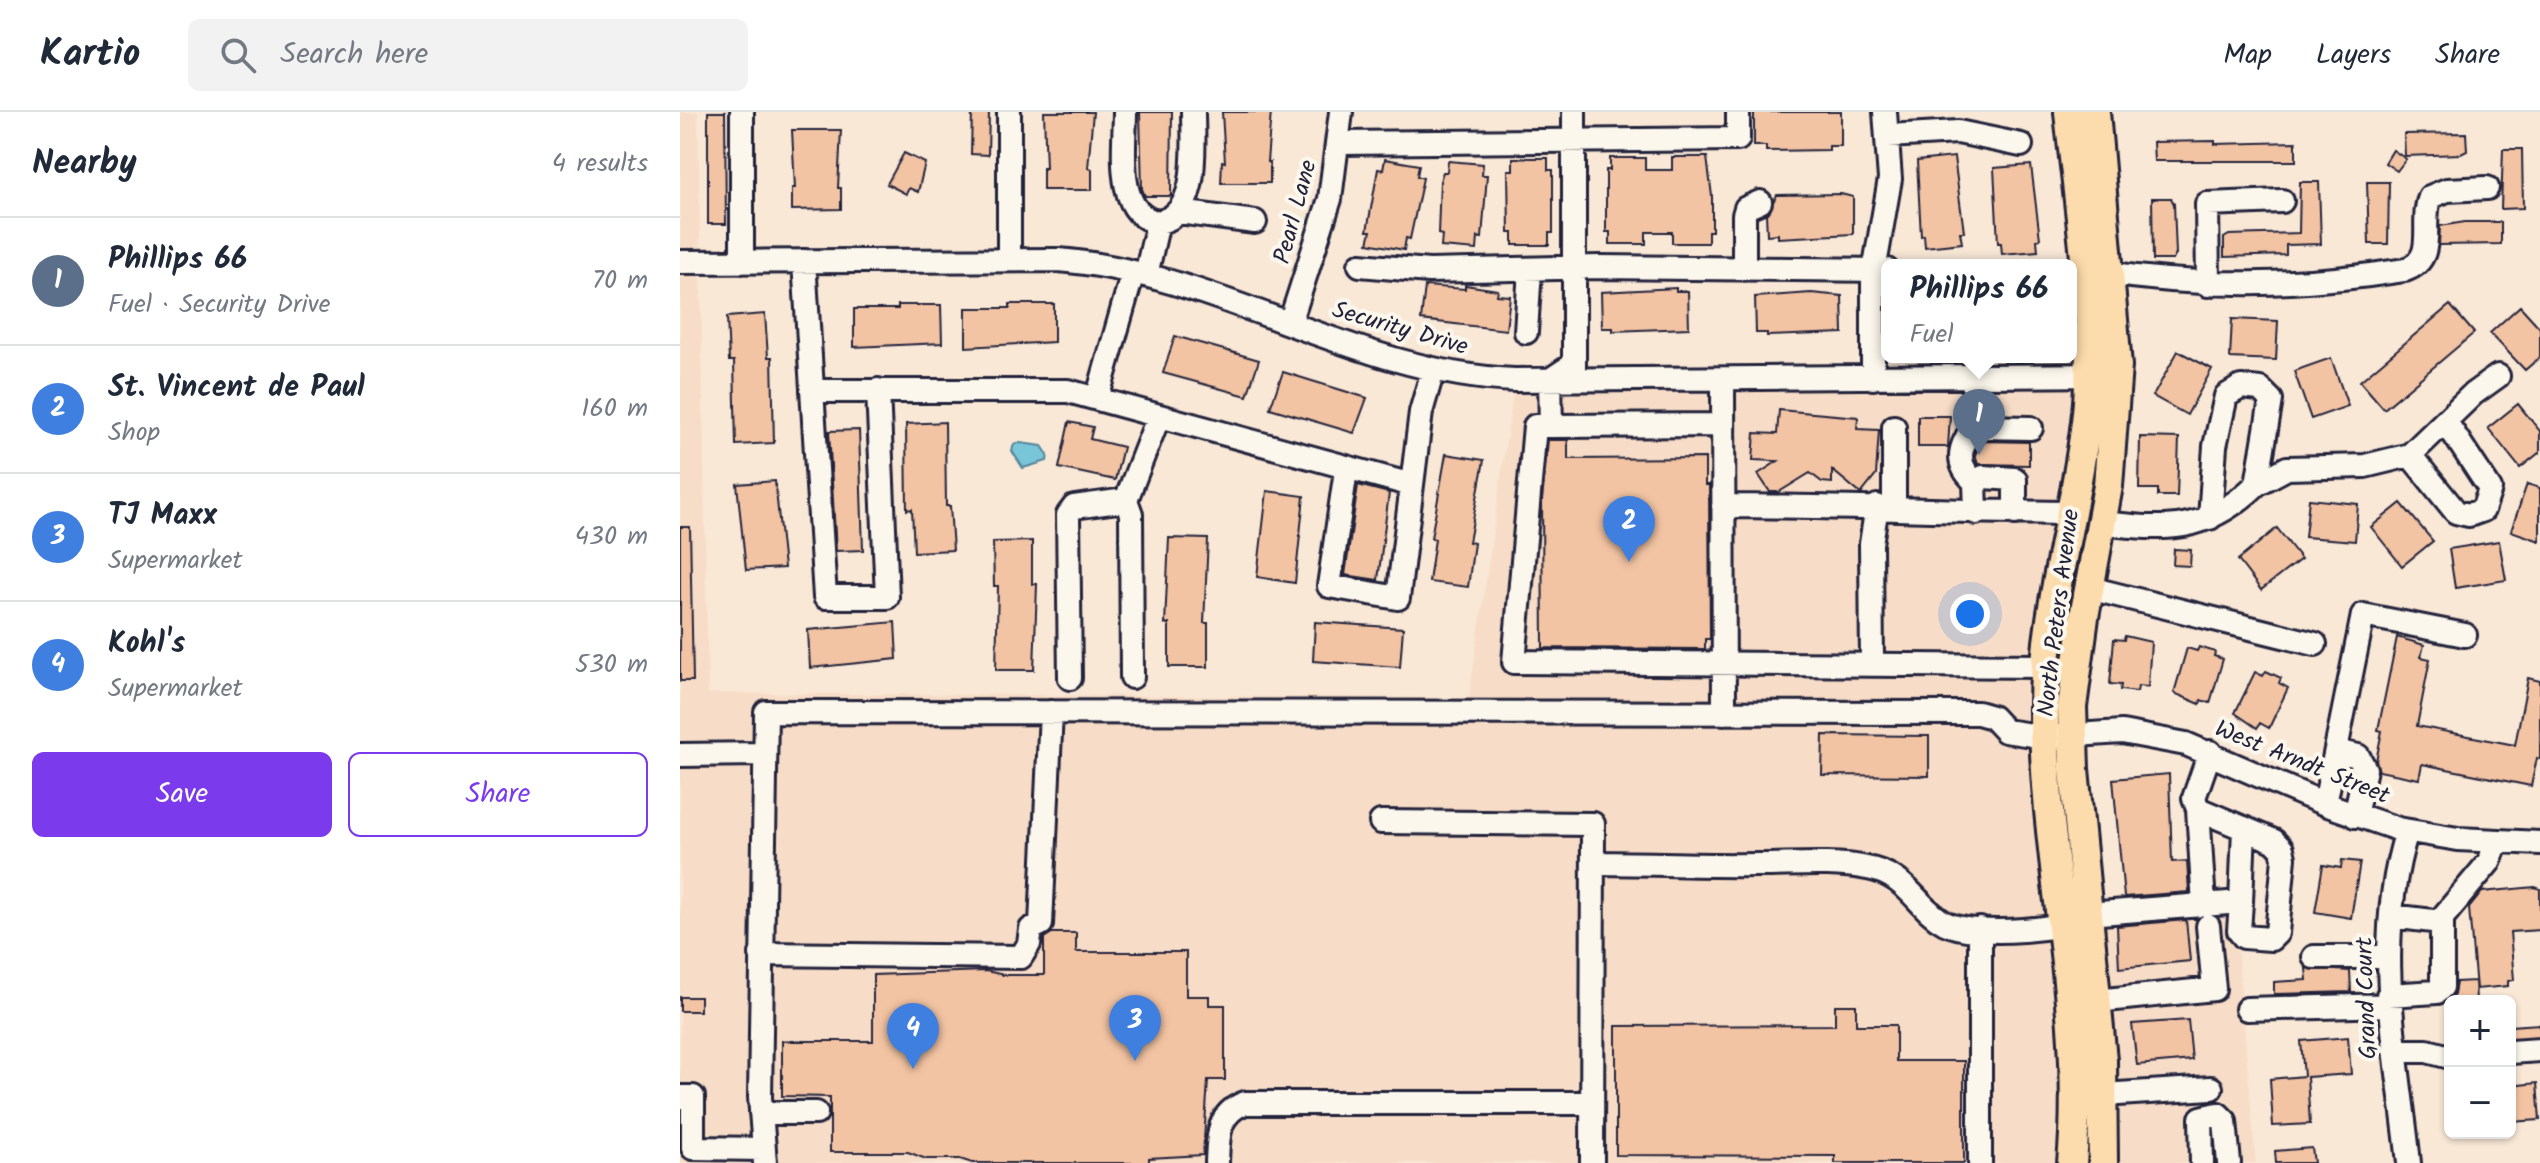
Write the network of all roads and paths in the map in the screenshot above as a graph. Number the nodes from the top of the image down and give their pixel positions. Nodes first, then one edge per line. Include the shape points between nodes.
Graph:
1 (742, 112) edge
2 (1009, 112) edge
3 (1125, 112) edge
4 (1193, 112) edge
5 (1341, 112) edge
6 (1574, 112) edge
7 (1738, 112) edge
8 (1885, 112) edge
9 (2069, 112) edge
10 (2095, 112) edge
11 (1888, 136) junction
12 (1340, 143) junction
13 (1574, 143) junction
14 (2021, 145) dead end
15 (2487, 188) dead end
16 (2282, 201) dead end
17 (1760, 202) dead end
18 (1179, 212) junction
19 (1158, 222) junction
20 (1255, 222) dead end
21 (1882, 259) edge
22 (1009, 260) junction
23 (804, 261) junction
24 (680, 262) edge
25 (742, 262) junction
26 (1360, 265) dead end
27 (1574, 268) junction
28 (1530, 269) junction
29 (1744, 269) junction
30 (1881, 270) edge
31 (2098, 272) junction
32 (1140, 273) junction
33 (2208, 285) junction
34 (1290, 323) junction
35 (1526, 332) dead end
36 (1433, 370) junction
37 (1574, 372) junction
38 (2088, 375) junction
39 (2117, 375) junction
40 (2498, 376) dead end
41 (1973, 377) junction
42 (1873, 378) junction
43 (1723, 379) junction
44 (1550, 380) junction
45 (878, 390) junction
46 (812, 391) junction
47 (1097, 399) junction
48 (1158, 418) junction
49 (2446, 422) junction
50 (1976, 423) junction
51 (1723, 425) junction
52 (1551, 426) junction
53 (1894, 427) dead end
54 (2031, 428) dead end
55 (2410, 455) junction
56 (1346, 470) junction
57 (1975, 482) junction
58 (2257, 484) junction
59 (1412, 485) junction
60 (1126, 500) junction
61 (1723, 506) junction
62 (1885, 508) junction
63 (1976, 513) junction
64 (2015, 513) junction
65 (2069, 513) junction
66 (2210, 518) junction
67 (2101, 523) junction
68 (2089, 588) junction
69 (2465, 635) dead end
70 (2315, 644) dead end
71 (1724, 662) junction
72 (1872, 664) junction
73 (2048, 666) junction
74 (2077, 670) junction
75 (1132, 677) dead end
76 (1070, 678) dead end
77 (1051, 712) junction
78 (1724, 713) junction
79 (2059, 736) junction
80 (2337, 751) junction
81 (2210, 752) junction
82 (763, 754) junction
83 (680, 755) edge
84 (2325, 804) junction
85 (2198, 809) junction
86 (2355, 816) junction
87 (1381, 822) dead end
88 (2244, 828) junction
89 (2407, 831) junction
90 (2497, 842) junction
91 (2540, 843) edge
92 (1593, 863) junction
93 (2241, 902) junction
94 (2206, 915) junction
95 (2391, 916) junction
96 (2441, 922) junction
97 (2075, 923) junction
98 (1980, 929) junction
99 (761, 954) junction
100 (2314, 957) dead end
101 (2388, 957) junction
102 (2388, 1000) junction
103 (2096, 1001) junction
104 (2247, 1009) dead end
105 (2540, 1050) edge
106 (2394, 1051) junction
107 (2516, 1052) edge
108 (2444, 1055) edge
109 (2211, 1088) dead end
110 (2103, 1095) junction
111 (680, 1097) edge
112 (1592, 1103) junction
113 (761, 1113) junction
114 (816, 1113) dead end
115 (765, 1156) edge
116 (1217, 1163) edge
117 (1592, 1163) edge
118 (1980, 1163) edge
119 (2072, 1163) edge
120 (2103, 1163) edge
121 (2202, 1163) edge
122 (2229, 1163) edge
123 (2409, 1163) edge

1 - 25 street
2 - 22 street
3 - 19 street via 1129,200 1140,215
4 - 18 street via 1187,195
5 - 12 street, Pearl Lane
6 - 13 street
7 - 13 street via 1738,139
8 - 11 street
9 - 31 main road, North Peters Avenue
10 - 31 main road, North Peters Avenue
11 - 14 street via 1958,132
11 - 21 street
12 - 13 street
12 - 34 street, Pearl Lane via 1327,212
13 - 27 street
15 - 33 street via 2447,190 2430,197 2425,252 2409,269 2289,284
16 - 33 street via 2207,204
17 - 29 street via 1746,208 1744,215
18 - 19 street
18 - 20 street
19 - 32 street
22 - 23 street, Security Drive
22 - 32 street, Security Drive via 1077,262
23 - 25 street, Security Drive
23 - 46 street
24 - 25 street, Security Drive
26 - 28 street via 1429,271
27 - 28 street
27 - 29 street
27 - 37 street
28 - 35 street
29 - 30 street
30 - 42 street
31 - 33 street
31 - 38 main road, North Peters Avenue
31 - 39 main road, North Peters Avenue
32 - 34 street, Security Drive
32 - 47 street
34 - 36 street, Security Drive
36 - 44 street, Security Drive via 1464,377
36 - 59 street via 1421,412
37 - 43 street, Security Drive
37 - 44 street, Security Drive
38 - 39 street, Security Drive
38 - 41 street, Security Drive
38 - 65 main road, North Peters Avenue via 2082,458
39 - 67 main road, North Peters Avenue
40 - 49 street
41 - 42 street, Security Drive
41 - 50 street
42 - 43 street, Security Drive
43 - 51 street
44 - 52 street
45 - 46 street
45 - 46 street via 887,597 825,597
45 - 47 street via 1068,391
47 - 48 street
48 - 56 street
48 - 60 street
49 - 55 street
49 - 55 street via 2490,489 2483,510 2456,512
50 - 54 street via 1984,428
50 - 57 street via 1959,454
51 - 52 street
51 - 61 street
52 - 71 street via 1535,426 1514,662
53 - 62 street
55 - 58 street via 2365,466 2287,468
56 - 59 street
56 - 59 street via 1329,586 1398,598
57 - 63 street
57 - 64 street via 1983,477 2015,479
58 - 66 street
58 - 66 street via 2271,400 2260,389 2241,387 2226,396 2223,408
60 - 75 street via 1131,514
60 - 76 street via 1074,507 1068,515
61 - 62 street
61 - 71 street
62 - 63 street
62 - 72 street via 1871,544
63 - 64 street
64 - 65 street
65 - 73 main road, North Peters Avenue
66 - 67 street via 2165,530
67 - 68 main road, North Peters Avenue
68 - 70 street
68 - 74 main road, North Peters Avenue
69 - 80 street via 2363,615
71 - 72 street
71 - 78 street
72 - 73 street
73 - 74 street
73 - 79 main road, North Peters Avenue
74 - 79 main road, North Peters Avenue
77 - 78 street, West Arndt Street
77 - 82 street, West Arndt Street via 766,712
77 - 99 street via 1041,924 1031,929 1021,957
78 - 79 street, West Arndt Street via 1978,713 1992,717 2005,731
79 - 81 street, West Arndt Street via 2133,733
79 - 97 main road, North Peters Avenue
80 - 84 street
80 - 86 street via 2358,756 2365,769
81 - 84 street, West Arndt Street
81 - 85 street via 2194,798
82 - 83 street
82 - 99 street
84 - 86 street, West Arndt Street
85 - 88 street
85 - 94 street
86 - 89 street, West Arndt Street
87 - 92 street via 1593,824
88 - 93 street
88 - 93 street via 2282,849 2277,933 2271,939 2244,937 2239,931
89 - 90 street, West Arndt Street
89 - 95 street, Grand Court
90 - 91 street, West Arndt Street
90 - 96 street via 2494,855
92 - 98 street via 1865,867 1908,888 1946,923
92 - 112 street
93 - 94 street
94 - 97 street via 2100,913
94 - 103 street via 2214,989
95 - 96 street
95 - 101 street, Grand Court
96 - 102 street via 2444,980 2437,992
97 - 98 street
97 - 103 main road, North Peters Avenue
97 - 119 main road, North Peters Avenue
98 - 118 street
99 - 113 street
100 - 101 street
101 - 102 street, Grand Court
102 - 104 street
102 - 106 street, Grand Court
103 - 110 main road, North Peters Avenue
105 - 107 street
106 - 108 street
106 - 123 street, Grand Court
109 - 110 street
110 - 120 main road, North Peters Avenue
111 - 115 street via 693,1097 693,1148
112 - 116 street via 1245,1103 1221,1123
112 - 117 street
113 - 114 street
113 - 115 street
121 - 122 street via 2199,1121 2218,1114 2225,1121

